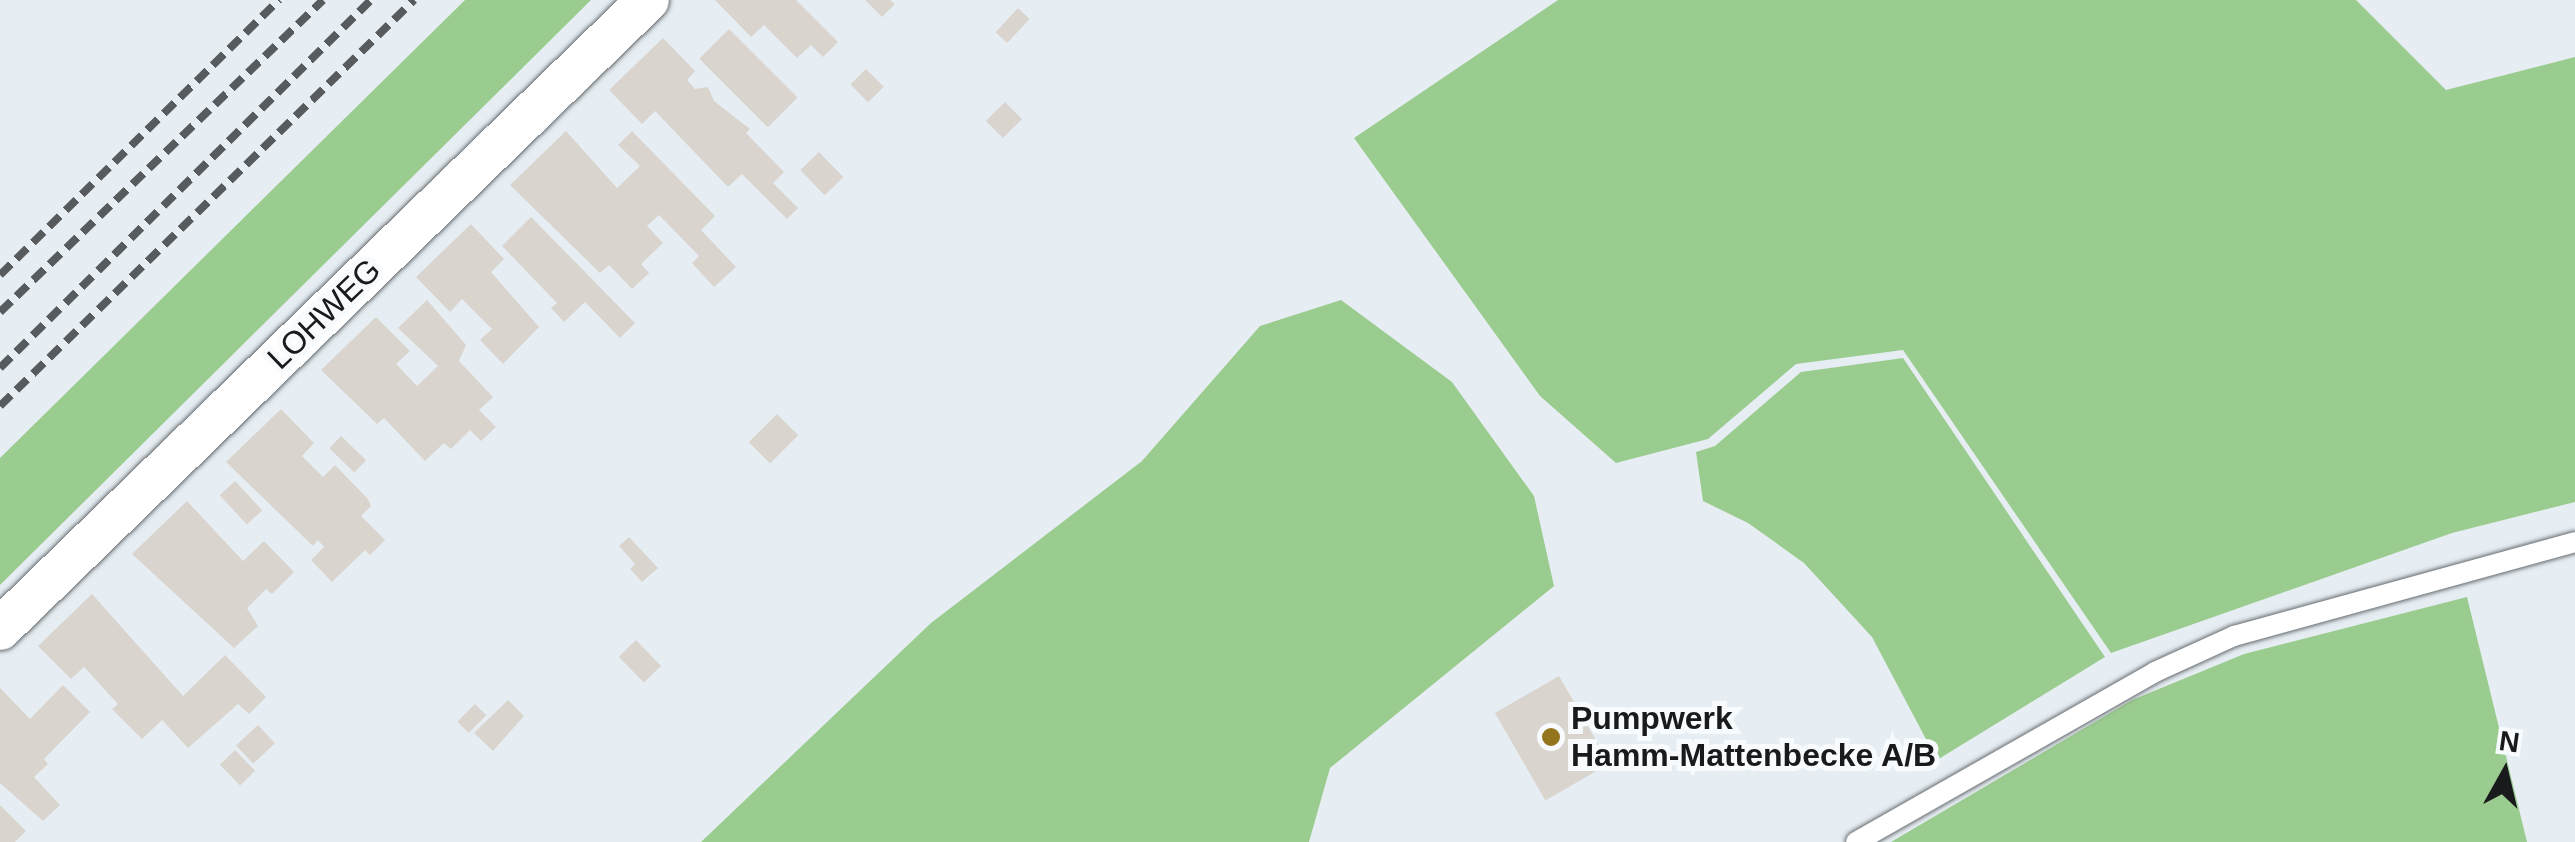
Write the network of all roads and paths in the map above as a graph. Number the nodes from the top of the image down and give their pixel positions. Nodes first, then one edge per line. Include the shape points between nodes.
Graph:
1 (648, 0) edge
2 (2575, 542) edge
3 (0, 629) edge
4 (1856, 842) edge

1 - 3 street, LOHWEG
2 - 4 lane via 2234,636 2140,680

